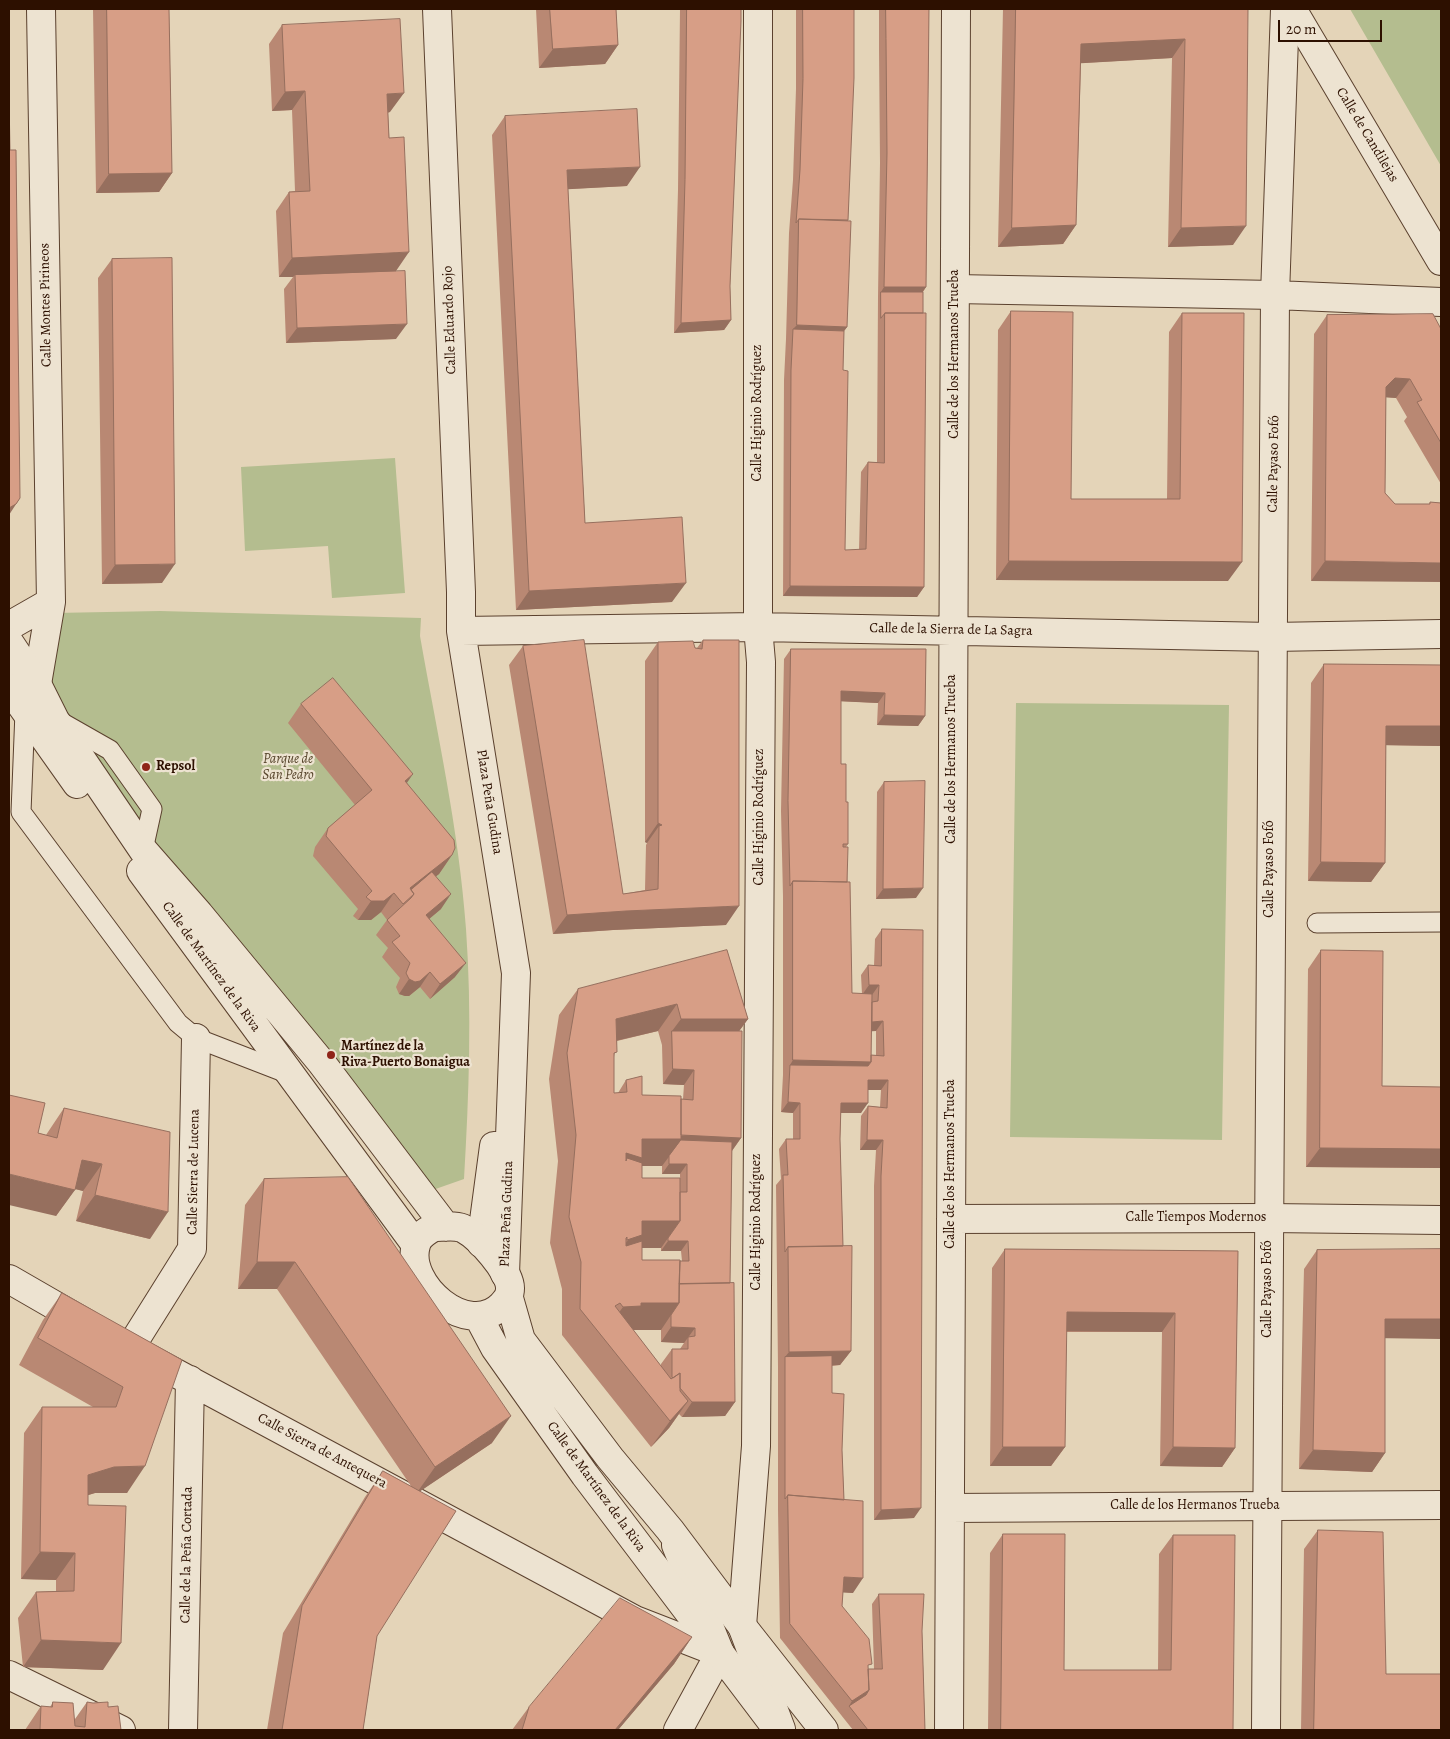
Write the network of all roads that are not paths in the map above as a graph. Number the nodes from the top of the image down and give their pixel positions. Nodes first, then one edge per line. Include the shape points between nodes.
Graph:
1 (40, 9) edge
2 (437, 9) edge
3 (758, 9) edge
4 (956, 9) edge
5 (1285, 9) edge
6 (1292, 9) edge
7 (1441, 261) edge
8 (955, 289) junction
9 (1275, 295) junction
10 (1441, 302) edge
11 (51, 602) junction
12 (9, 626) edge
13 (758, 627) junction
14 (953, 630) junction
15 (461, 631) junction
16 (1441, 634) edge
17 (1272, 637) junction
18 (9, 642) edge
19 (9, 674) edge
20 (37, 684) junction
21 (9, 688) edge
22 (25, 712) junction
23 (1441, 922) edge
24 (1317, 923) dead end
25 (516, 974) junction
26 (196, 1038) junction
27 (289, 1074) junction
28 (1268, 1218) junction
29 (951, 1219) junction
30 (1441, 1220) edge
31 (446, 1226) junction
32 (481, 1243) junction
33 (416, 1244) junction
34 (9, 1280) edge
35 (507, 1286) junction
36 (478, 1316) junction
37 (130, 1348) junction
38 (190, 1380) junction
39 (1441, 1505) edge
40 (1267, 1506) junction
41 (950, 1508) junction
42 (670, 1530) junction
43 (742, 1626) junction
44 (720, 1653) junction
45 (9, 1675) edge
46 (121, 1730) edge
47 (183, 1730) edge
48 (678, 1730) edge
49 (780, 1730) edge
50 (824, 1730) edge
51 (949, 1730) edge
52 (1266, 1730) edge

1 - 11 street, Calle Montes Pirineos
2 - 15 street, Calle Eduardo Rojo
3 - 13 street, Calle Higinio Rodríguez
4 - 8 street, Calle de los Hermanos Trueba
5 - 9 street, Calle Payaso Fofó
6 - 7 street, Calle de Candilejas
8 - 9 street
8 - 14 street, Calle de los Hermanos Trueba
9 - 10 street
9 - 17 street, Calle Payaso Fofó
11 - 12 street
11 - 20 street, Calle Montes Pirineos
13 - 14 street, Calle de la Sierra de La Sagra
13 - 15 street, Calle de la Sierra de La Sagra
13 - 43 street, Calle Higinio Rodríguez via 761,662 756,1446
14 - 17 street, Calle de la Sierra de La Sagra
14 - 29 street, Calle de los Hermanos Trueba
15 - 25 street, Plaza Peña Gudina
16 - 17 street, Calle de la Sierra de La Sagra
17 - 28 street, Calle Payaso Fofó
18 - 20 street, Calle de Martínez de la Riva
19 - 20 street
20 - 31 street, Calle de Martínez de la Riva via 56,720 143,850 321,1062
21 - 22 street, Calle de Martínez de la Riva
22 - 26 lane via 21,812 178,1023
22 - 27 street, Calle de Martínez de la Riva
23 - 24 lane
25 - 32 street, Plaza Peña Gudina
25 - 35 street, Plaza Peña Gudina
26 - 27 lane
26 - 37 street, Calle Sierra de Lucena via 192,1249
27 - 33 street, Calle de Martínez de la Riva
28 - 29 street, Calle Tiempos Modernos
28 - 30 street, Calle Tiempos Modernos
28 - 40 street, Calle Payaso Fofó
29 - 41 street, Calle de los Hermanos Trueba
31 - 32 street via 464,1228
31 - 33 street via 434,1227
32 - 35 street via 489,1251
33 - 36 street via 415,1259 427,1289 455,1312
34 - 37 street, Calle Sierra de Antequera
35 - 36 street via 498,1309
35 - 42 street, Calle de Martínez de la Riva via 521,1340 610,1458
36 - 44 street, Calle de Martínez de la Riva via 495,1348 585,1475
37 - 38 street, Calle Sierra de Antequera
38 - 44 street, Calle Sierra de Antequera via 635,1620
38 - 47 street, Calle de la Peña Cortada
39 - 40 street, Calle de los Hermanos Trueba
40 - 41 street, Calle de los Hermanos Trueba
40 - 52 street, Calle Payaso Fofó
41 - 51 street, Calle de los Hermanos Trueba
42 - 43 street, Calle de Martínez de la Riva
42 - 44 street, Calle de Martínez de la Riva
43 - 49 street, Calle de Martínez de la Riva
43 - 50 street, Calle de Martínez de la Riva
44 - 48 street
44 - 49 street, Calle de Martínez de la Riva
45 - 46 street

